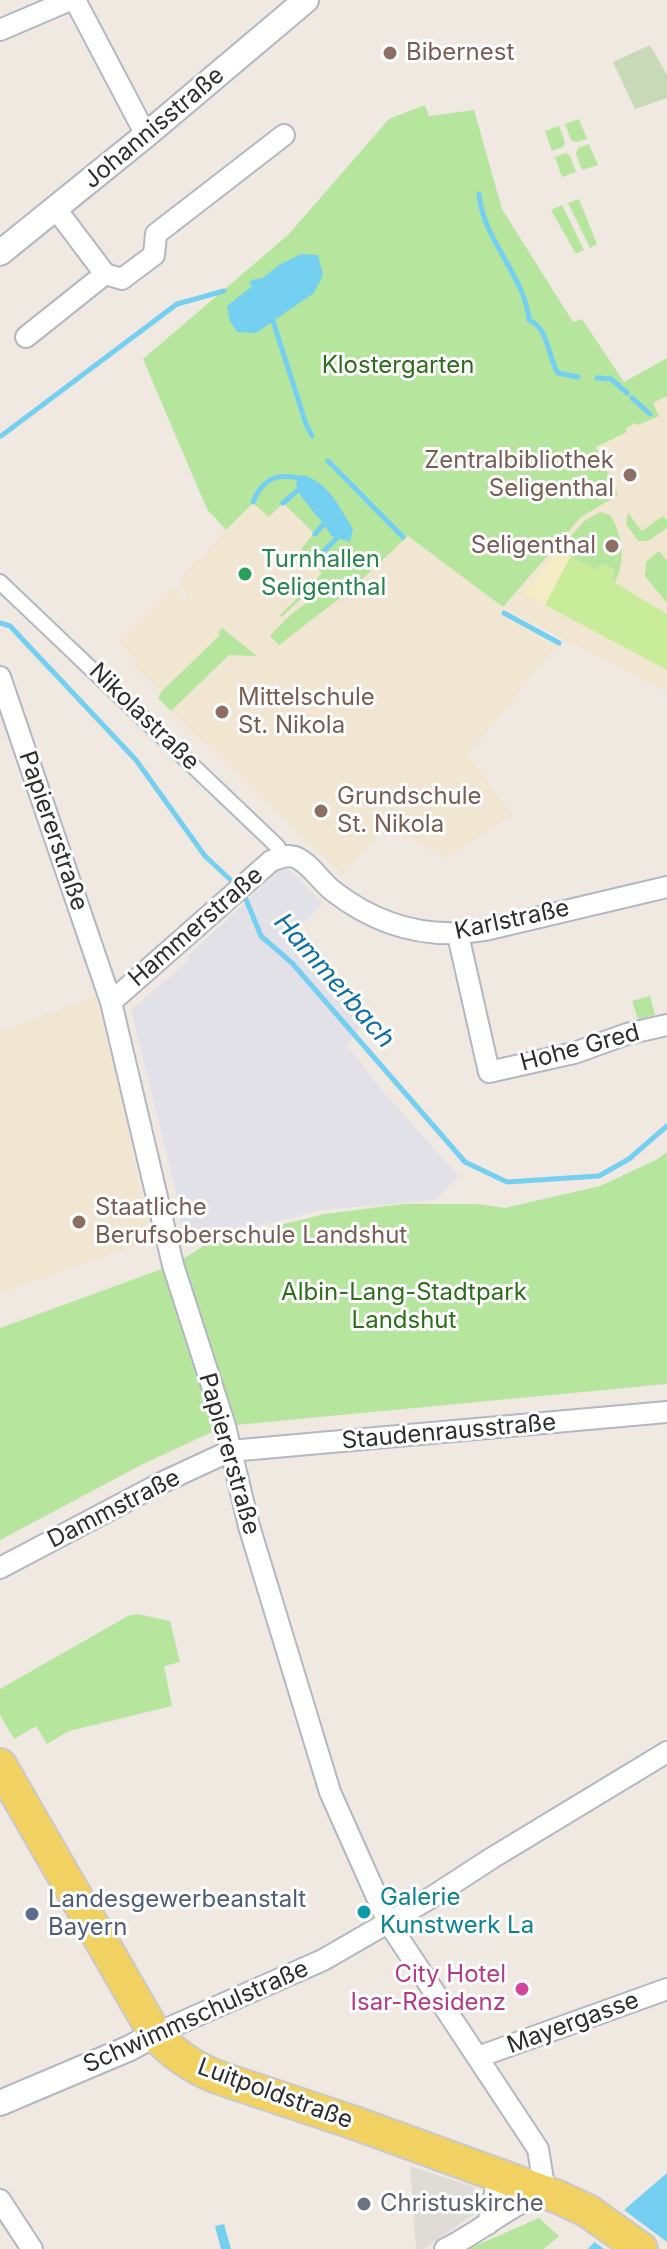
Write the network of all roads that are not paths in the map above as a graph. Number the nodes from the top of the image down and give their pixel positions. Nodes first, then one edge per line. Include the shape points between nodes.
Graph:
1 (73, 0) edge
2 (306, 0) edge
3 (0, 30) edge
4 (146, 135) junction
5 (284, 135) dead end
6 (56, 209) junction
7 (0, 253) edge
8 (105, 274) junction
9 (26, 337) dead end
10 (0, 582) edge
11 (0, 677) edge
12 (283, 856) junction
13 (667, 887) edge
14 (458, 935) junction
15 (111, 1002) junction
16 (667, 1025) edge
17 (667, 1412) edge
18 (230, 1451) junction
19 (0, 1568) edge
20 (667, 1752) edge
21 (0, 1765) edge
22 (388, 1922) junction
23 (667, 1989) edge
24 (155, 2034) junction
25 (478, 2057) junction
26 (0, 2103) edge
27 (491, 2172) junction
28 (545, 2192) junction
29 (0, 2200) edge
30 (488, 2224) junction
31 (454, 2245) edge
32 (32, 2249) edge
33 (641, 2249) edge

1 - 3 street
1 - 4 street
2 - 4 street, Johannisstraße
4 - 6 street, Johannisstraße
5 - 8 street via 156,234 154,255 122,279
6 - 7 street, Johannisstraße
6 - 8 street
8 - 9 street
10 - 12 street, Nikolastraße
11 - 15 street, Papiererstraße
12 - 14 street, Karlstraße via 300,860 362,912 387,923
12 - 15 street, Hammerstraße
13 - 14 street, Karlstraße
14 - 16 street, Hohe Gred via 489,1072
15 - 18 street, Papiererstraße via 173,1265
17 - 18 street, Staudenrausstraße
18 - 19 street, Dammstraße
18 - 22 street, Papiererstraße via 329,1787
20 - 22 street, Schwimmschulstraße
21 - 24 main road, Luitpoldstraße
22 - 24 street, Schwimmschulstraße via 323,1960
22 - 25 street, Papiererstraße
23 - 25 street, Mayergasse
24 - 26 street, Schwimmschulstraße
24 - 27 main road, Luitpoldstraße via 199,2070
25 - 28 street, Papiererstraße via 538,2149
27 - 28 main road, Luitpoldstraße
27 - 30 street via 496,2189
28 - 30 street
28 - 33 main road, Luitpoldstraße via 588,2211
29 - 32 street
30 - 31 street

